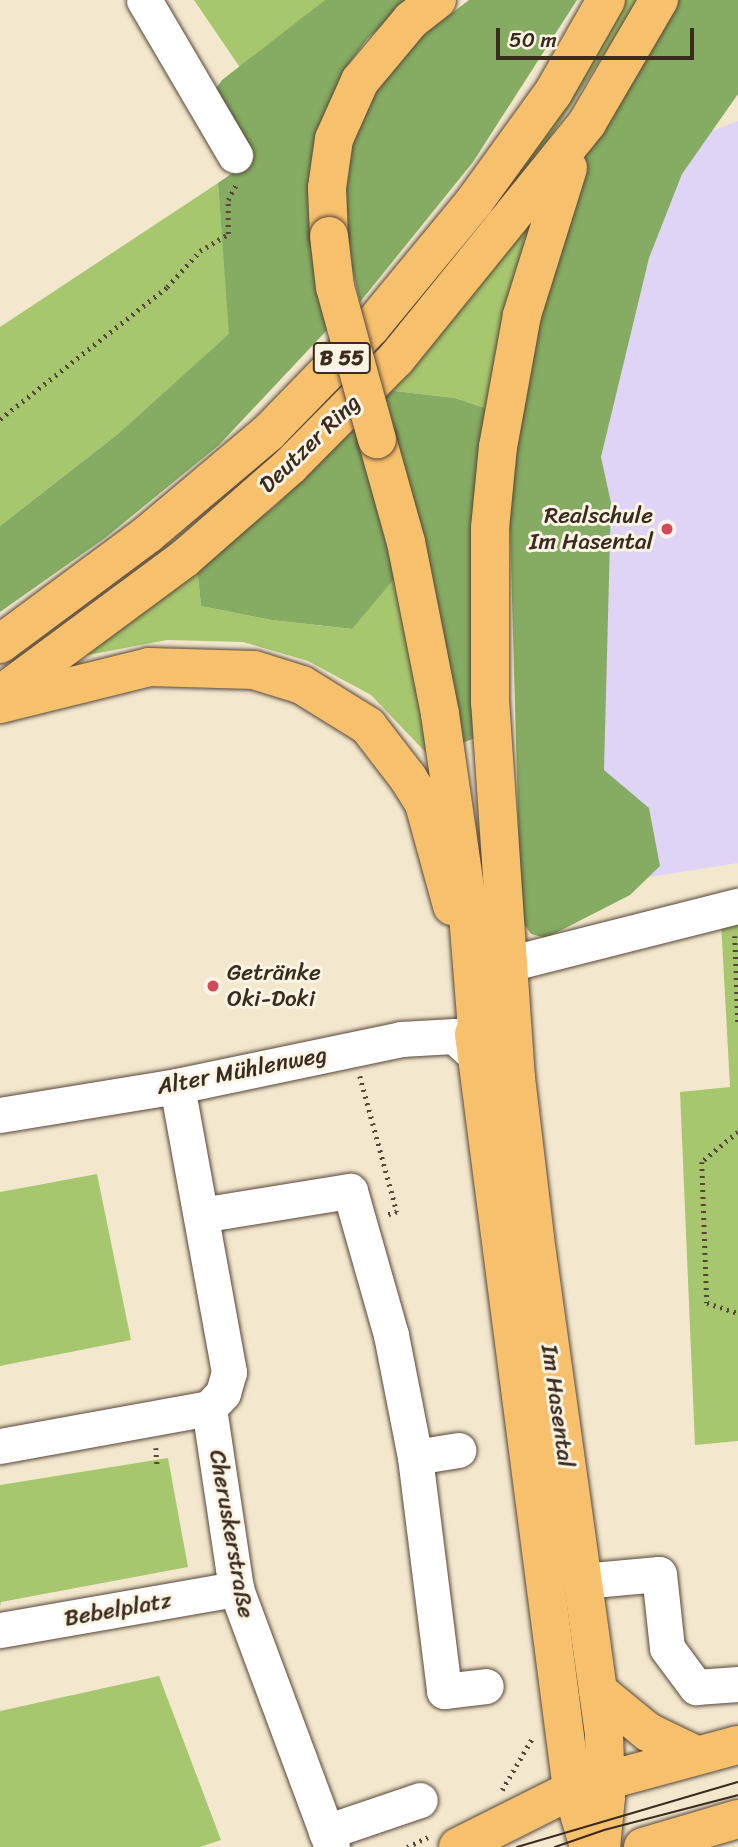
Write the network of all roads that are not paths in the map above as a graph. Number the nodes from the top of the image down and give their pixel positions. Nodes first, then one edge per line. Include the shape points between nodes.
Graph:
1 (144, 0) edge
2 (437, 0) edge
3 (606, 0) edge
4 (659, 0) edge
5 (587, 123) junction
6 (235, 155) road end
7 (0, 644) edge
8 (0, 695) edge
9 (0, 704) edge
10 (736, 906) edge
11 (508, 964) junction
12 (479, 1062) junction
13 (177, 1086) junction
14 (0, 1115) edge
15 (201, 1215) junction
16 (209, 1408) junction
17 (0, 1446) edge
18 (458, 1450) dead end
19 (415, 1457) junction
20 (582, 1581) junction
21 (236, 1590) junction
22 (0, 1630) edge
23 (738, 1685) edge
24 (486, 1686) dead end
25 (598, 1691) junction
26 (738, 1745) edge
27 (696, 1755) junction
28 (595, 1777) junction
29 (420, 1800) dead end
30 (738, 1818) edge
31 (329, 1839) edge
32 (458, 1847) edge
33 (589, 1847) edge
34 (601, 1847) edge
35 (643, 1847) edge

1 - 6 street
2 - 12 main road, B 55, bridge via 411,20 360,81 334,139 327,188 335,287 407,542 447,754 467,902
3 - 7 main road, Deutzer Ring / B 55 via 553,93 474,202 372,327 268,433 148,534
4 - 5 main road, Deutzer Ring / B 55
5 - 8 main road, Deutzer Ring / B 55 via 396,359 290,466 185,558
5 - 11 main road, B 55 via 555,198 533,269 498,447 490,528 490,703
9 - 12 main road, B 55 via 149,667 202,665 254,670 302,685 339,704 368,726 424,803 443,860 461,943
10 - 11 street
11 - 20 main road, Im Hasental / B 55 via 518,1098
12 - 13 street, Alter Mühlenweg via 454,1036 401,1039
12 - 28 main road, Im Hasental / B 55
13 - 14 street, Alter Mühlenweg
13 - 15 street
15 - 16 street via 229,1372 223,1393
15 - 19 street via 350,1191 391,1335
16 - 17 street
16 - 21 street, Cheruskerstraße
18 - 19 street
19 - 24 street via 444,1690
20 - 23 street via 659,1574 667,1648 696,1687
20 - 25 main road, Im Hasental / B 55
21 - 22 street, Bebelplatz
21 - 31 street, Cheruskerstraße
25 - 27 main road via 648,1732
25 - 28 main road, Im Hasental / B 55
26 - 27 main road
27 - 28 main road
28 - 32 main road
28 - 33 main road, Im Hasental / B 55
28 - 34 main road, Im Hasental
29 - 31 street
30 - 35 main road

